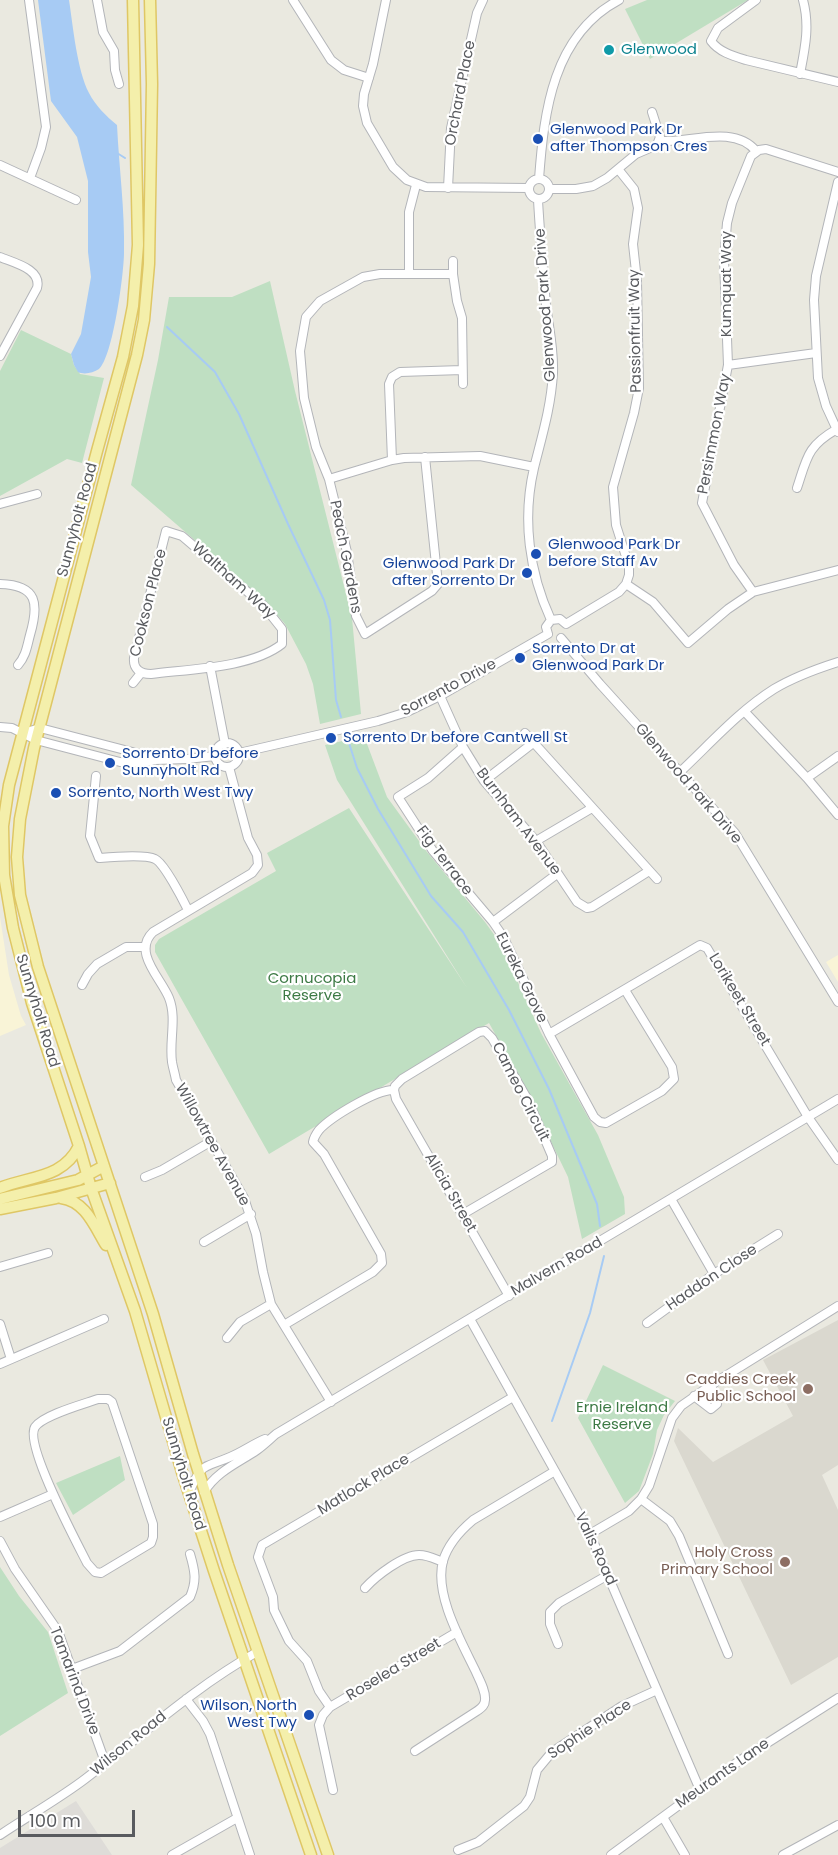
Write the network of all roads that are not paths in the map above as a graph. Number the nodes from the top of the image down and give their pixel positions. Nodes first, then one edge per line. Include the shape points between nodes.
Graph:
1 (29, 0) edge
2 (97, 0) edge
3 (133, 0) edge
4 (150, 0) edge
5 (293, 0) edge
6 (386, 0) edge
7 (483, 0) edge
8 (619, 0) edge
9 (756, 0) edge
10 (803, 0) edge
11 (800, 74) junction
12 (369, 78) junction
13 (838, 82) edge
14 (119, 84) dead end
15 (652, 112) dead end
16 (660, 141) junction
17 (756, 151) junction
18 (0, 165) edge
19 (618, 169) junction
20 (838, 172) edge
21 (30, 178) junction
22 (539, 179) junction
23 (838, 182) edge
24 (416, 185) junction
25 (448, 188) junction
26 (529, 188) junction
27 (549, 189) junction
28 (76, 200) dead end
29 (538, 200) junction
30 (0, 257) edge
31 (453, 261) dead end
32 (409, 274) junction
33 (453, 274) junction
34 (816, 353) junction
35 (0, 355) edge
36 (728, 365) junction
37 (462, 370) junction
38 (463, 384) dead end
39 (837, 430) edge
40 (425, 457) junction
41 (392, 460) junction
42 (534, 467) junction
43 (329, 479) junction
44 (797, 488) dead end
45 (37, 494) dead end
46 (0, 504) edge
47 (166, 531) joint
48 (838, 570) edge
49 (0, 584) edge
50 (626, 584) junction
51 (753, 592) junction
52 (551, 620) junction
53 (566, 624) junction
54 (548, 634) junction
55 (561, 638) junction
56 (282, 644) joint
57 (838, 662) edge
58 (18, 665) dead end
59 (210, 666) junction
60 (141, 673) junction
61 (133, 683) dead end
62 (440, 696) junction
63 (744, 712) junction
64 (0, 727) edge
65 (40, 728) junction
66 (525, 733) dead end
67 (23, 734) junction
68 (36, 740) junction
69 (533, 743) junction
70 (225, 744) junction
71 (463, 747) junction
72 (239, 753) junction
73 (215, 756) junction
74 (838, 756) edge
75 (155, 760) junction
76 (229, 767) junction
77 (680, 772) junction
78 (96, 776) dead end
79 (807, 778) junction
80 (484, 781) junction
81 (592, 808) junction
82 (838, 815) edge
83 (536, 841) junction
84 (650, 871) junction
85 (557, 874) junction
86 (657, 879) dead end
87 (188, 910) junction
88 (494, 922) junction
89 (145, 947) junction
90 (82, 985) dead end
91 (625, 990) junction
92 (838, 1002) edge
93 (549, 1034) junction
94 (394, 1090) junction
95 (838, 1099) edge
96 (808, 1117) junction
97 (210, 1142) junction
98 (79, 1146) junction
99 (838, 1160) edge
100 (104, 1166) junction
101 (88, 1176) junction
102 (145, 1177) dead end
103 (110, 1183) junction
104 (0, 1188) edge
105 (91, 1188) junction
106 (56, 1198) junction
107 (0, 1199) edge
108 (671, 1199) junction
109 (0, 1209) edge
110 (250, 1214) junction
111 (463, 1214) junction
112 (778, 1234) dead end
113 (204, 1242) dead end
114 (48, 1253) dead end
115 (119, 1265) junction
116 (0, 1267) edge
117 (714, 1274) junction
118 (509, 1296) junction
119 (271, 1304) junction
120 (838, 1306) edge
121 (104, 1319) dead end
122 (470, 1319) junction
123 (647, 1323) dead end
124 (0, 1324) edge
125 (284, 1325) junction
126 (227, 1338) dead end
127 (11, 1359) junction
128 (0, 1364) edge
129 (711, 1385) junction
130 (513, 1396) junction
131 (694, 1396) junction
132 (331, 1402) junction
133 (276, 1434) junction
134 (555, 1471) junction
135 (199, 1473) junction
136 (204, 1492) junction
137 (189, 1493) junction
138 (53, 1494) junction
139 (641, 1499) junction
140 (0, 1517) edge
141 (591, 1534) junction
142 (0, 1541) edge
143 (189, 1554) dead end
144 (443, 1562) junction
145 (608, 1575) junction
146 (365, 1588) dead end
147 (458, 1632) junction
148 (558, 1644) dead end
149 (257, 1652) junction
150 (728, 1654) dead end
151 (243, 1660) junction
152 (72, 1669) junction
153 (657, 1690) junction
154 (838, 1698) edge
155 (186, 1699) junction
156 (330, 1707) junction
157 (415, 1751) dead end
158 (105, 1762) junction
159 (333, 1790) dead end
160 (700, 1790) junction
161 (663, 1817) junction
162 (237, 1818) junction
163 (838, 1825) edge
164 (0, 1834) edge
165 (458, 1850) dead end
166 (172, 1855) edge
167 (250, 1855) edge
168 (311, 1855) edge
169 (327, 1855) edge
170 (611, 1855) edge
171 (685, 1855) edge
172 (783, 1855) edge

1 - 21 street via 46,127
2 - 14 street via 103,32 114,51
3 - 67 main road, Sunnyholt Road via 138,245 133,306 123,357
4 - 65 main road, Sunnyholt Road via 152,84 144,320
5 - 12 street via 331,60 344,70
6 - 12 street
7 - 25 street, Orchard Place via 454,112
8 - 22 street via 588,23 562,59 550,99
9 - 11 street via 718,28 711,41 732,56
10 - 11 street via 808,38
11 - 13 street
12 - 24 street via 363,100 367,123 397,172
15 - 16 street
16 - 17 street via 724,137 749,144
16 - 19 street
17 - 20 street via 766,149
17 - 36 street, Kumquat Way via 727,223 724,260
18 - 21 street
19 - 27 street via 592,186
19 - 50 street, Passionfruit Way via 638,200 634,249 639,388 613,487 616,525 629,566
21 - 28 street
22 - 26 street
22 - 27 street
23 - 34 street via 816,276
24 - 25 street
24 - 32 street via 409,212
25 - 26 street
26 - 29 street via 531,196
27 - 29 street via 546,197
29 - 42 street, Glenwood Park Drive via 553,370 548,421
30 - 35 street via 41,277
31 - 33 street
32 - 33 street
32 - 43 street, Peach Gardens via 363,277 320,301 306,318 300,351 304,398
33 - 37 street via 462,318
34 - 36 street
34 - 39 street via 822,393
36 - 51 street, Persimmon Way via 702,503 734,565
37 - 38 street
37 - 41 street via 400,372 392,376
39 - 44 street via 810,451
40 - 41 street
40 - 42 street via 488,456
40 - 43 street, Peach Gardens via 438,584 365,634 357,616
41 - 43 street
42 - 52 street, Glenwood Park Drive via 528,510 529,543 541,596
45 - 46 street
47 - 56 street, Waltham Way via 182,536 263,605 282,629
47 - 60 street, Cookson Place via 134,658
48 - 51 street
49 - 58 street via 19,586 28,592 36,607 25,657
50 - 51 street via 653,603 688,643
50 - 53 street
52 - 53 street via 560,619
52 - 54 street via 546,627
53 - 55 street
54 - 55 street via 554,639
54 - 62 street, Sorrento Drive
55 - 77 street, Glenwood Park Drive
56 - 59 street, Cookson Place via 256,658
57 - 63 street via 785,683
59 - 60 street, Cookson Place
59 - 70 street
60 - 61 street, Cookson Place
62 - 71 street, Burnham Avenue
62 - 72 street, Sorrento Drive via 387,719
63 - 77 street
63 - 79 street
64 - 67 street
65 - 67 street
65 - 68 main road, Sunnyholt Road
65 - 75 street
66 - 69 street
67 - 68 street
67 - 98 main road, Sunnyholt Road via 3,826 4,875 32,1003
68 - 75 street via 120,762
68 - 100 main road, Sunnyholt Road via 18,837 20,895 38,967
69 - 80 street
69 - 81 street
70 - 72 street via 234,746
70 - 73 street
71 - 80 street, Burnham Avenue
71 - 88 street, Fig Terrace via 428,778 398,797 433,851
72 - 76 street via 236,763
73 - 75 street
73 - 76 street via 219,764
74 - 79 street
76 - 87 street via 258,865 252,873
77 - 92 street, Glenwood Park Drive via 741,842
78 - 87 street via 90,836 99,858 154,858
79 - 82 street
80 - 83 street, Burnham Avenue
81 - 83 street
81 - 84 street
83 - 85 street, Burnham Avenue
84 - 85 street, Burnham Avenue via 587,908 577,902
84 - 86 street
85 - 88 street
87 - 89 street via 153,932
88 - 93 street, Eureka Grove
89 - 90 street via 126,947 97,964
89 - 97 street, Willowtree Avenue via 172,1006 171,1061 176,1080
91 - 93 street, Lorikeet Street
91 - 93 street, Eureka Grove via 672,1067 674,1080 662,1091 606,1123 600,1122
91 - 96 street, Lorikeet Street via 700,945 706,948
94 - 111 street, Alicia Street
94 - 111 street, Cameo Circuit via 402,1079 485,1030 528,1100 552,1162
94 - 125 street via 382,1092 338,1116 318,1131 313,1142 324,1154 382,1263
95 - 96 street, Malvern Road
96 - 99 street
96 - 108 street, Malvern Road
97 - 102 street
97 - 110 street, Willowtree Avenue
98 - 101 main road, Sunnyholt Road
98 - 104 main road via 67,1163 49,1175
100 - 101 main road
100 - 103 main road, Sunnyholt Road
101 - 105 main road, Sunnyholt Road
101 - 107 main road
103 - 105 main road
103 - 135 main road, Sunnyholt Road
105 - 106 main road
105 - 115 main road, Sunnyholt Road
106 - 109 main road
106 - 115 main road via 73,1201 86,1212
108 - 117 street
108 - 118 street, Malvern Road
110 - 113 street
110 - 119 street, Willowtree Avenue
111 - 118 street, Alicia Street
112 - 117 street, Haddon Close
114 - 116 street
115 - 137 main road, Sunnyholt Road
117 - 123 street, Haddon Close
118 - 122 street, Malvern Road
119 - 125 street, Willowtree Avenue
119 - 126 street via 240,1322
120 - 129 street
121 - 127 street
122 - 130 street, Valis Road
122 - 132 street, Malvern Road
124 - 127 street
125 - 132 street, Willowtree Avenue
127 - 128 street
129 - 131 street
129 - 131 street via 717,1399 715,1407 711,1409
130 - 134 street, Valis Road
130 - 156 street, Matlock Place via 262,1545 258,1557 274,1610 289,1641 307,1661
131 - 139 street via 672,1418 652,1479
132 - 133 street, Malvern Road
133 - 135 street, Malvern Road via 210,1463
133 - 136 street, Malvern Road via 222,1471
134 - 141 street, Valis Road
134 - 144 street via 473,1520 453,1540
135 - 136 main road, Sunnyholt Road
135 - 137 street
136 - 149 main road, Sunnyholt Road
137 - 151 main road, Sunnyholt Road
138 - 138 street via 33,1431 56,1414 108,1399 153,1524 151,1543 101,1573 95,1572
138 - 140 street
139 - 141 street
139 - 150 street via 670,1521 680,1536
141 - 145 street, Valis Road
142 - 152 street, Tamarind Drive via 58,1631
143 - 152 street via 196,1576 190,1597 120,1651
144 - 146 street via 423,1555 409,1556 376,1576
144 - 147 street via 442,1585
145 - 148 street via 549,1612
145 - 153 street, Valis Road
147 - 156 street, Roselea Street
147 - 157 street via 486,1699 483,1706
149 - 151 street, Wilson Road
149 - 169 main road, Sunnyholt Road
151 - 155 street, Wilson Road
151 - 168 main road, Sunnyholt Road
152 - 158 street, Tamarind Drive
153 - 160 street, Valis Road
153 - 165 street, Sophie Place via 622,1706 552,1752 537,1770 524,1806 478,1842
154 - 160 street, Meurants Lane
155 - 158 street, Wilson Road
155 - 162 street via 210,1734
156 - 159 street via 319,1725
158 - 164 street, Wilson Road via 62,1796
160 - 161 street, Meurants Lane
161 - 170 street, Meurants Lane
161 - 171 street
162 - 166 street
162 - 167 street
163 - 172 street

